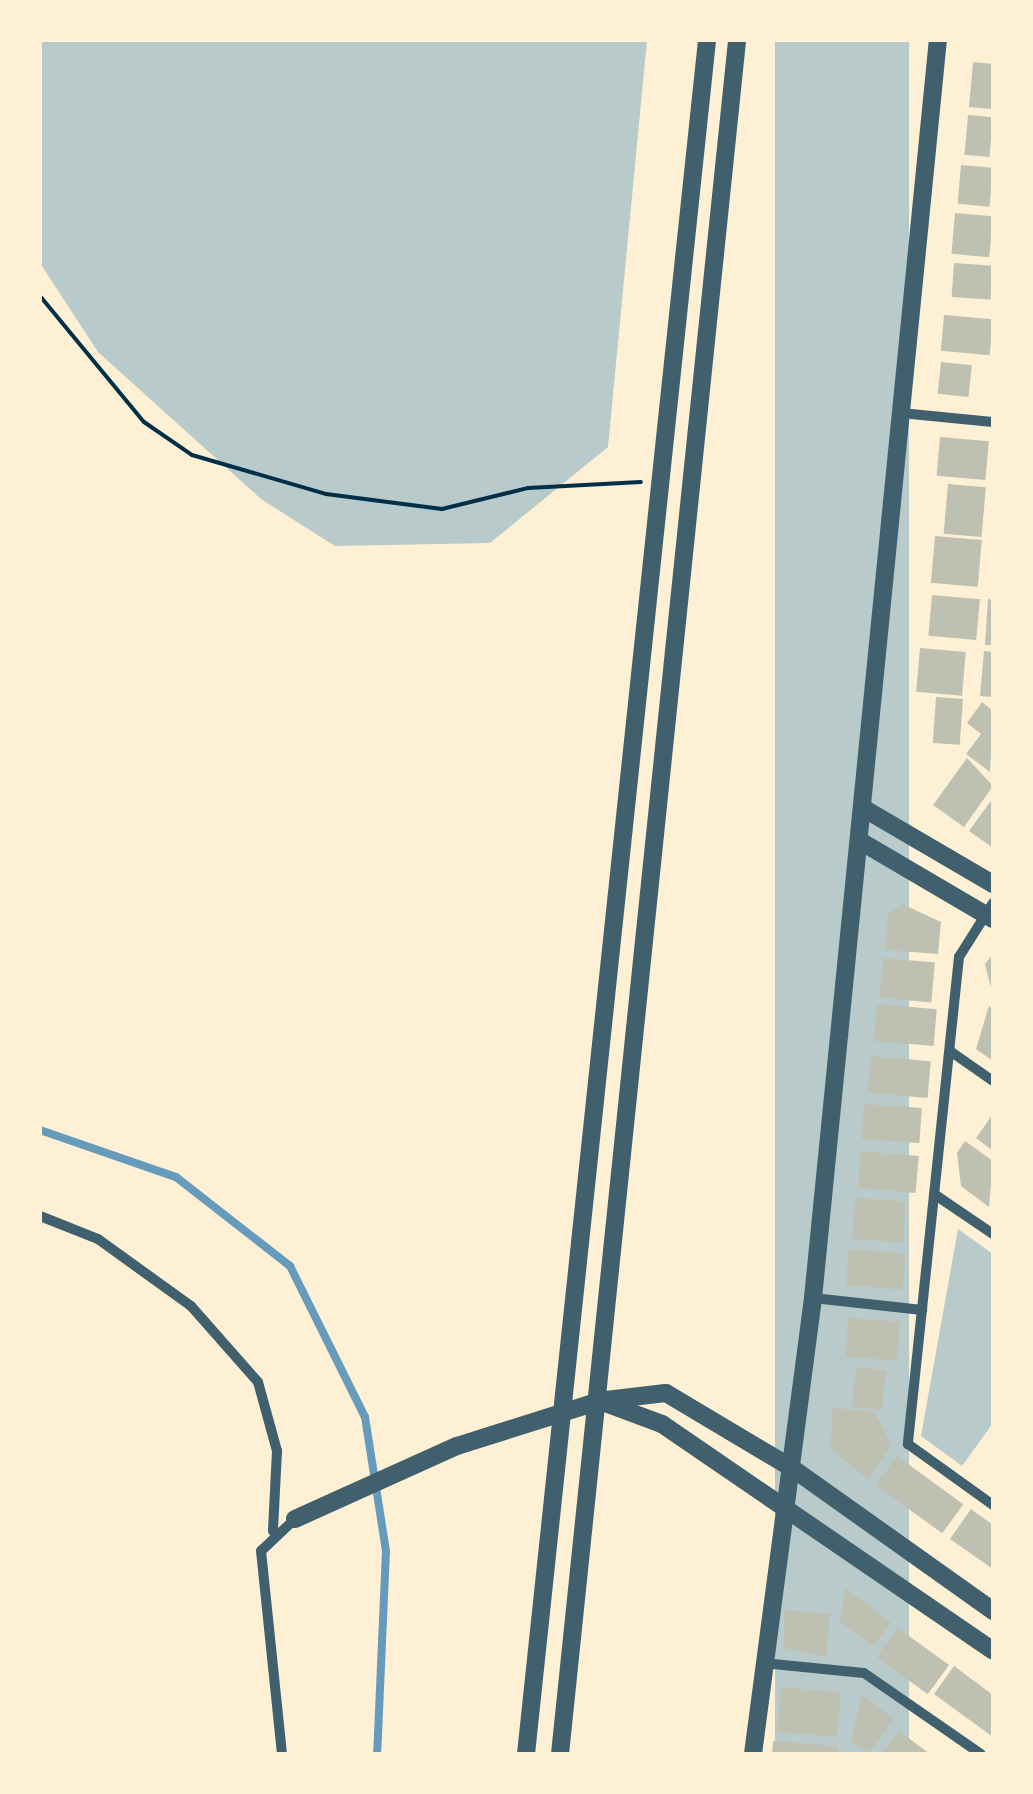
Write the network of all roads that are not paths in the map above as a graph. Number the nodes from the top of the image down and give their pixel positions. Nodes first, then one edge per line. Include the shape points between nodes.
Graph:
1 (707, 40) edge
2 (736, 40) edge
3 (938, 40) edge
4 (902, 412) junction
5 (993, 422) edge
6 (863, 808) junction
7 (860, 841) junction
8 (993, 884) edge
9 (990, 912) edge
10 (950, 1051) junction
11 (993, 1082) edge
12 (934, 1194) junction
13 (40, 1216) edge
14 (993, 1234) edge
15 (813, 1298) junction
16 (922, 1310) junction
17 (600, 1400) junction
18 (558, 1408) junction
19 (792, 1468) junction
20 (786, 1505) junction
21 (993, 1505) edge
22 (296, 1519) joint
23 (272, 1531) junction
24 (993, 1611) edge
25 (993, 1651) edge
26 (762, 1663) junction
27 (282, 1754) edge
28 (526, 1754) edge
29 (560, 1754) edge
30 (753, 1754) edge
31 (981, 1754) edge

1 - 18 street
2 - 17 street
3 - 4 street
4 - 5 street
4 - 6 street
6 - 7 street
6 - 8 street
7 - 9 street
7 - 15 street
9 - 10 street via 959,957
10 - 11 street
10 - 12 street
12 - 14 street
12 - 16 street
13 - 23 street via 98,1239 191,1306 258,1382 277,1451
15 - 16 street
15 - 19 street
16 - 21 street via 908,1444
17 - 18 street
17 - 19 street via 666,1392
17 - 20 street via 662,1424
17 - 29 street
18 - 22 street
18 - 28 street
19 - 20 street
19 - 24 street
20 - 25 street
20 - 26 street
22 - 23 street
23 - 27 street via 261,1551
26 - 30 street
26 - 31 street via 864,1673

